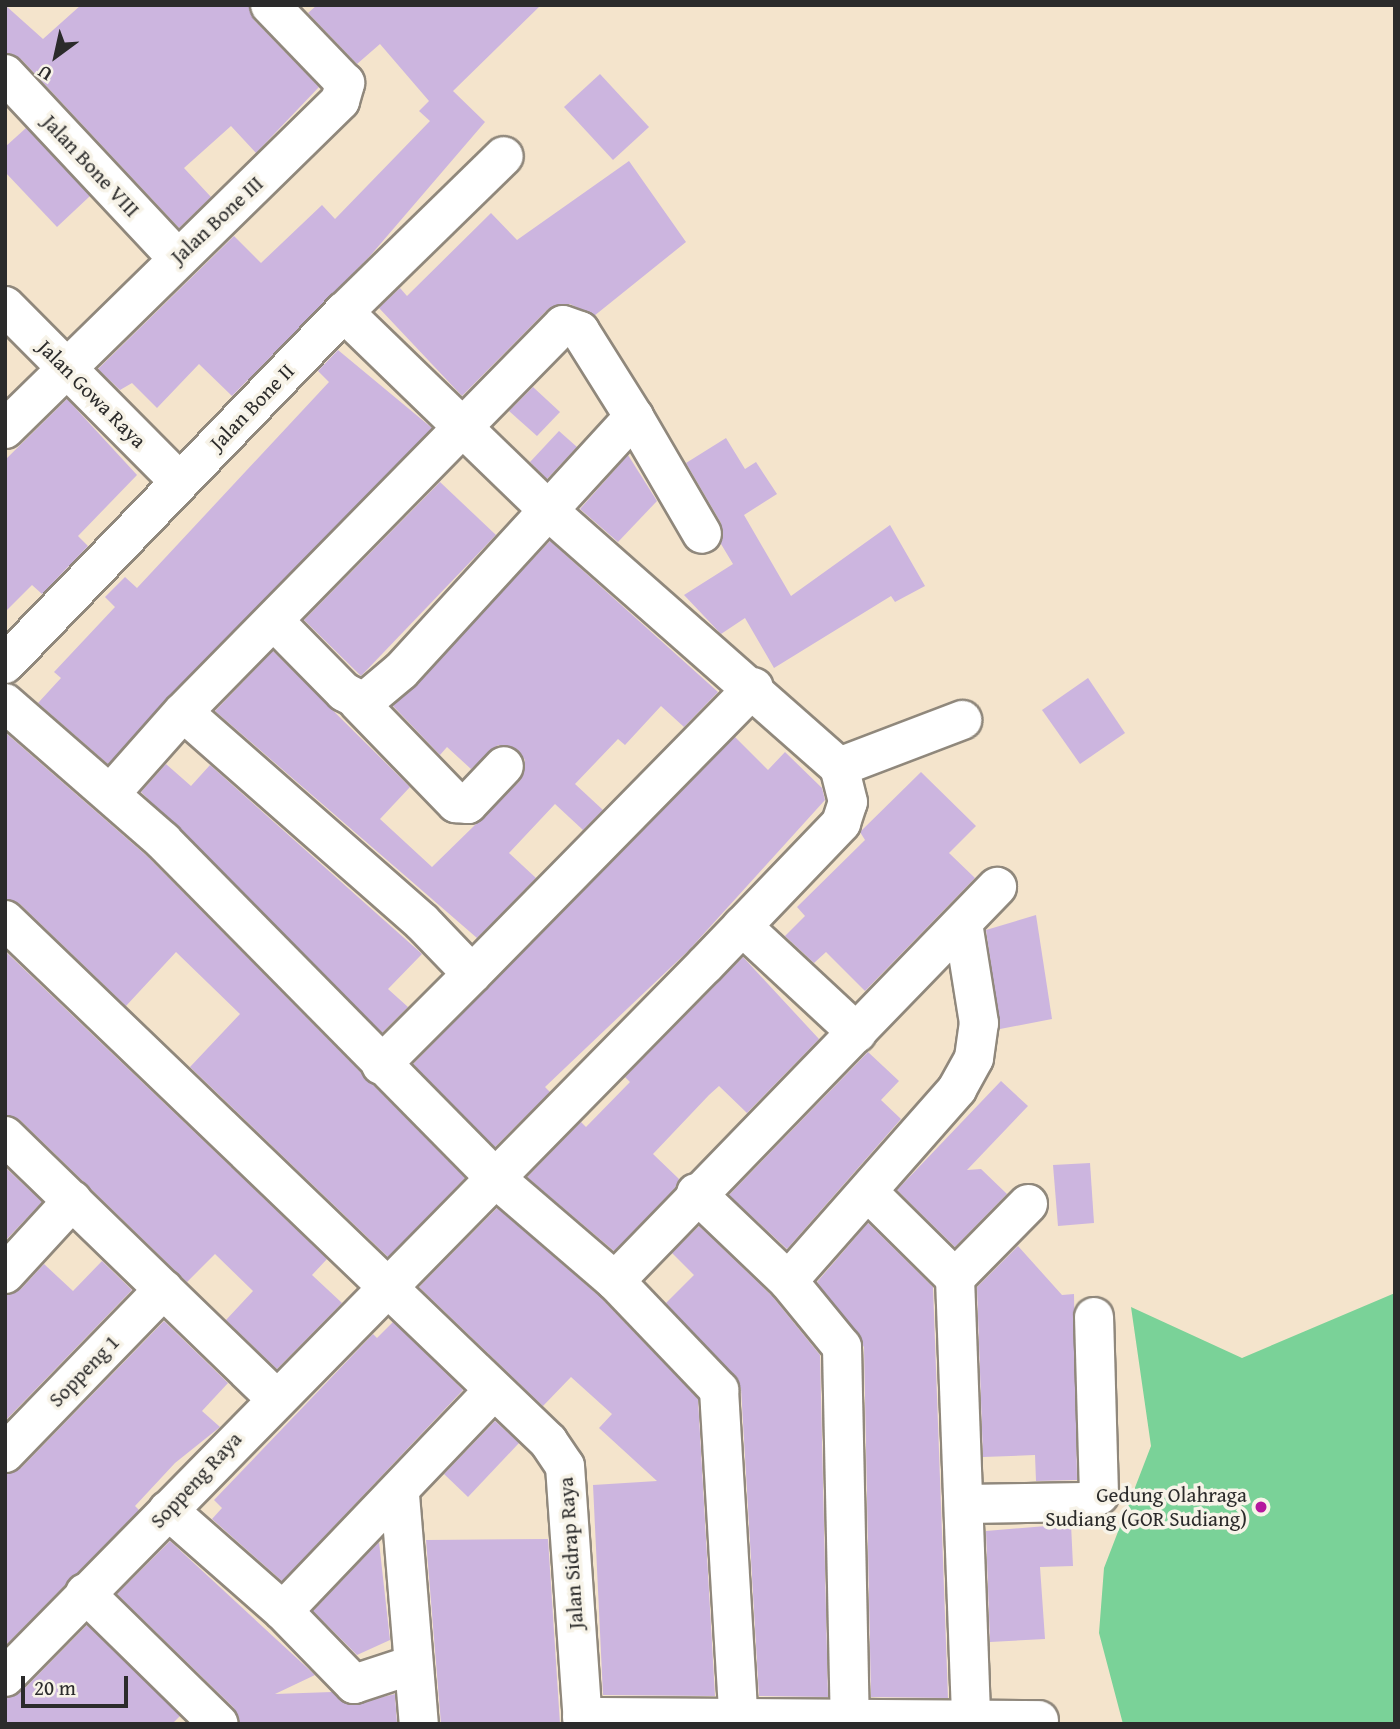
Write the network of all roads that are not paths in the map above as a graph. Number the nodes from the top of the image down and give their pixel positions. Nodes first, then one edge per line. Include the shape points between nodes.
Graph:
1 (270, 5) edge
2 (5, 74) edge
3 (505, 156) dead end
4 (176, 257) junction
5 (5, 306) edge
6 (344, 312) junction
7 (65, 368) junction
8 (634, 417) junction
9 (5, 429) edge
10 (460, 429) junction
11 (180, 482) junction
12 (549, 511) junction
13 (702, 534) dead end
14 (275, 622) junction
15 (5, 664) edge
16 (754, 687) junction
17 (5, 702) edge
18 (358, 702) junction
19 (183, 712) junction
20 (962, 720) dead end
21 (504, 766) dead end
22 (839, 767) junction
23 (111, 793) junction
24 (996, 887) dead end
25 (5, 920) edge
26 (964, 923) junction
27 (742, 926) junction
28 (472, 974) junction
29 (857, 1033) junction
30 (381, 1065) junction
31 (5, 1136) edge
32 (494, 1177) junction
33 (869, 1192) junction
34 (696, 1193) junction
35 (73, 1200) junction
36 (1028, 1205) dead end
37 (5, 1274) edge
38 (955, 1278) junction
39 (788, 1280) junction
40 (615, 1281) junction
41 (389, 1286) junction
42 (163, 1289) junction
43 (1094, 1317) dead end
44 (493, 1391) junction
45 (274, 1397) junction
46 (5, 1453) edge
47 (400, 1495) junction
48 (967, 1504) junction
49 (168, 1510) junction
50 (85, 1593) junction
51 (282, 1611) junction
52 (412, 1665) junction
53 (5, 1676) edge
54 (1039, 1720) dead end
55 (582, 1721) edge
56 (971, 1721) edge
57 (739, 1722) edge
58 (850, 1722) edge
59 (219, 1724) edge
60 (419, 1724) edge

1 - 4 street, Jalan Bone III via 346,90
2 - 4 street, Jalan Bone VIII
3 - 6 street, Jalan Bone II
4 - 7 street, Jalan Bone III
5 - 7 street, Jalan Gowa Raya
6 - 10 street
6 - 11 street, Jalan Bone II
7 - 9 street, Jalan Bone III
7 - 11 street, Jalan Gowa Raya
8 - 10 street via 580,331 563,325
8 - 12 street
8 - 13 street
10 - 12 street
10 - 14 street
11 - 15 street, Jalan Bone II
12 - 16 street
12 - 18 street via 401,671
14 - 18 street
14 - 19 street
16 - 22 street
16 - 28 street
17 - 23 street
18 - 21 street via 456,803 468,804
19 - 23 street
19 - 28 street via 422,922
20 - 22 street
22 - 27 street, Soppeng Raya via 848,802 841,823
23 - 30 street
24 - 26 street
25 - 41 street, Jalan Sidrap Raya
26 - 29 street
26 - 33 street via 979,1023 974,1058 957,1088
27 - 29 street
27 - 32 street, Soppeng Raya
28 - 30 street
29 - 34 street
30 - 32 street
31 - 35 street
32 - 40 street
32 - 41 street, Soppeng Raya
33 - 38 street
33 - 39 street
34 - 39 street
34 - 40 street
35 - 37 street
35 - 42 street
36 - 38 street
38 - 48 street
39 - 58 street via 842,1347
40 - 57 street via 719,1390
41 - 44 street, Jalan Sidrap Raya
41 - 45 street, Soppeng Raya
42 - 45 street
42 - 46 street, Soppeng 1
43 - 48 street via 1099,1495 1085,1502
44 - 47 street
44 - 55 street, Jalan Sidrap Raya via 565,1466
45 - 49 street, Soppeng Raya
47 - 51 street
47 - 52 street
48 - 56 street
49 - 50 street, Soppeng Raya
49 - 51 street
50 - 53 street, Soppeng Raya
50 - 59 street
51 - 52 street via 354,1684
52 - 60 street
54 - 56 street
55 - 57 street
56 - 58 street
57 - 58 street

